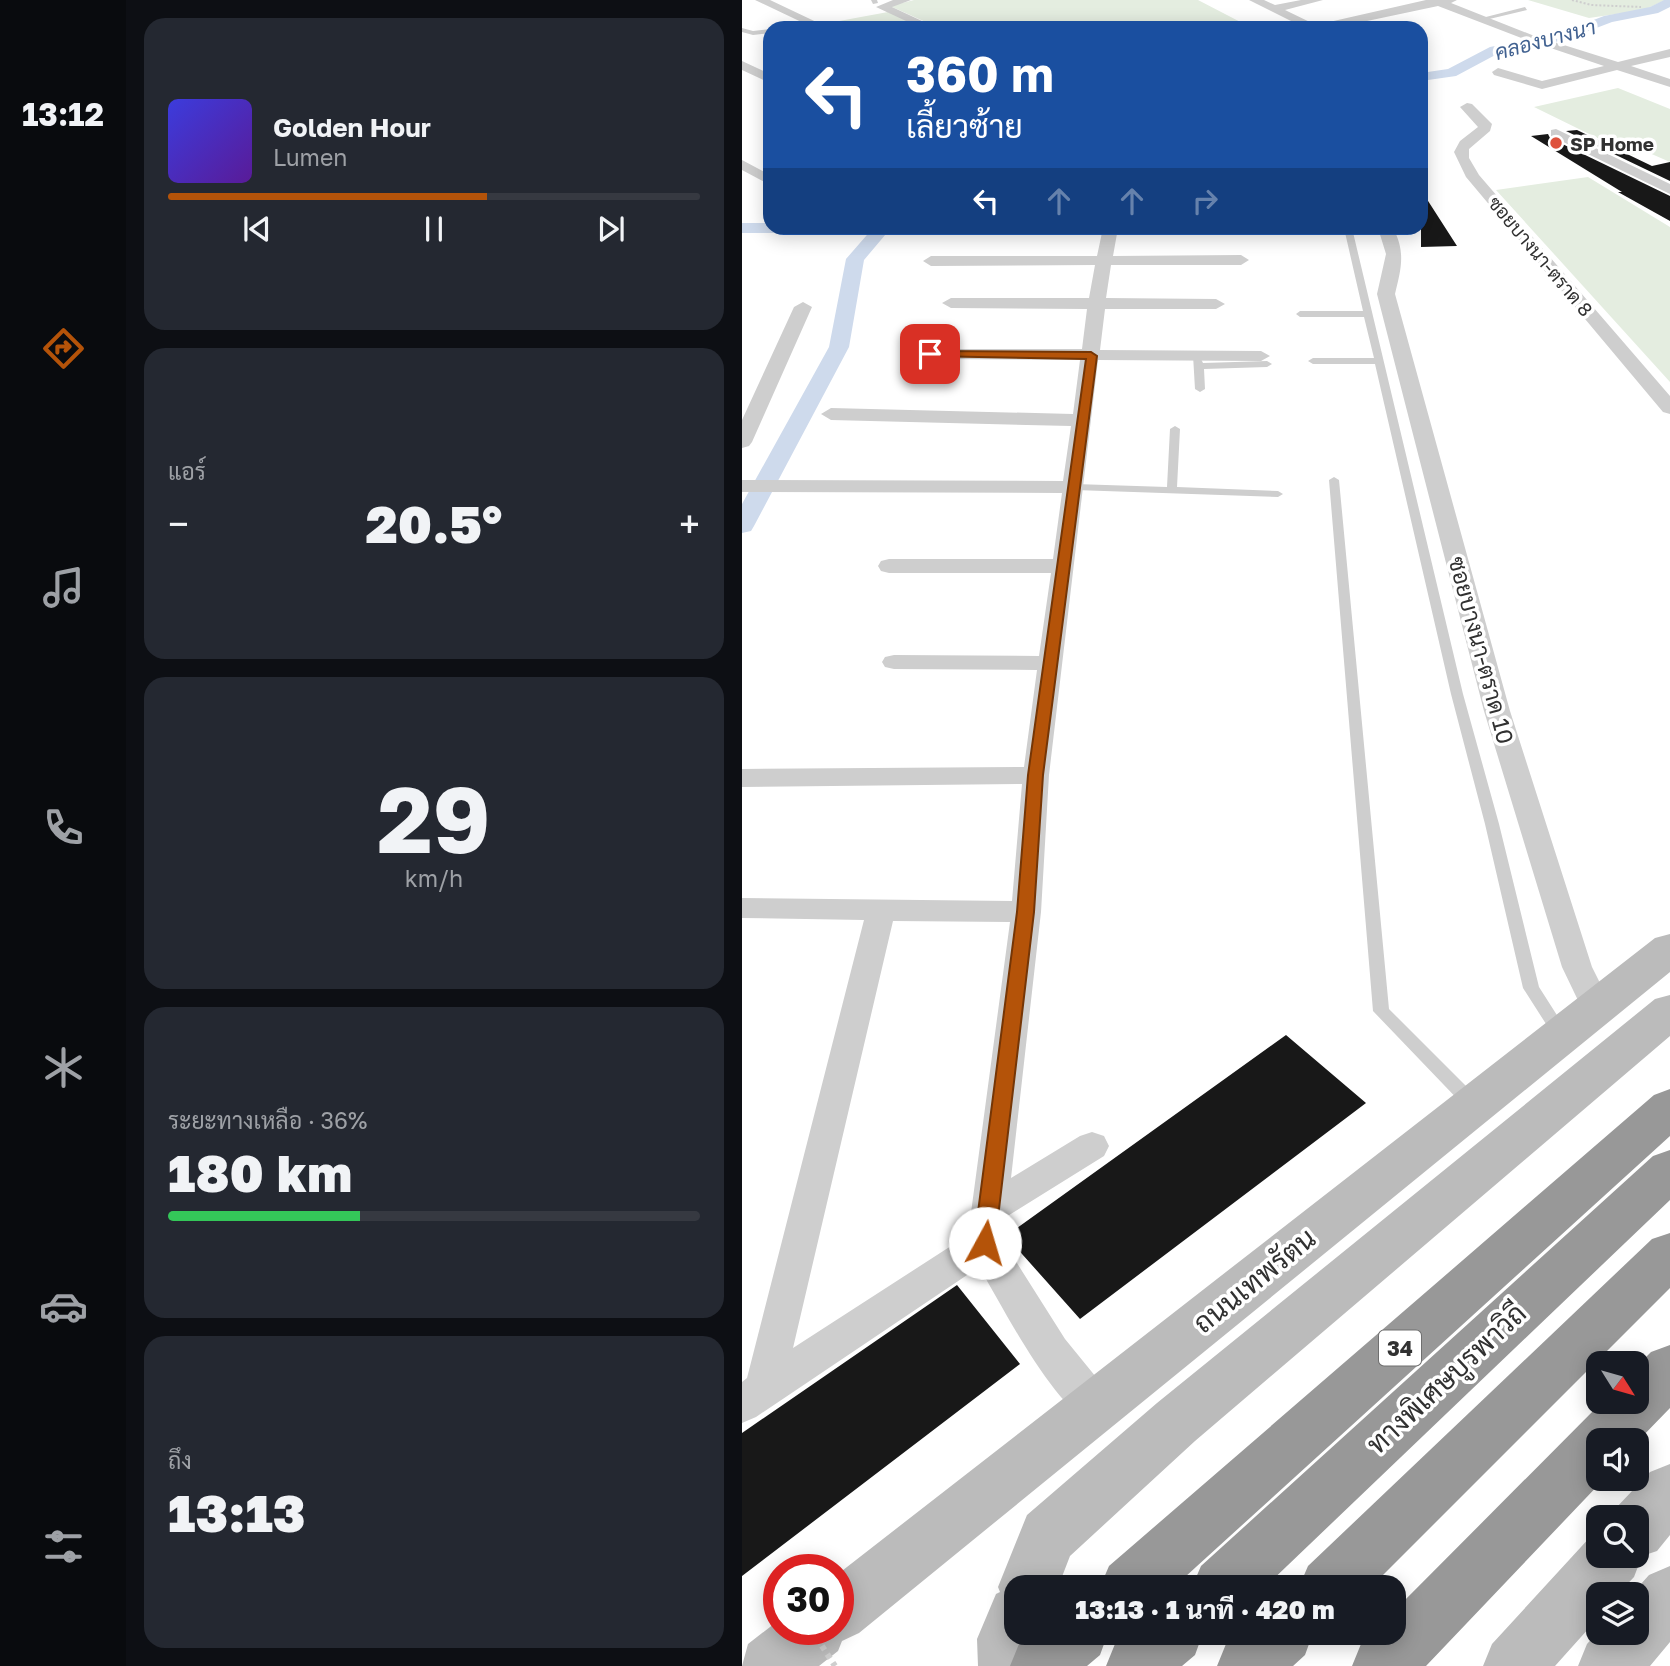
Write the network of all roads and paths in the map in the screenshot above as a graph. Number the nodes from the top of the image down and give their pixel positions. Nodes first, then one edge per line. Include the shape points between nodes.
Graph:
1 (761, 0) edge
2 (905, 0) edge
3 (1255, 0) edge
4 (1317, 0) edge
5 (1572, 0) edge
6 (1440, 1) edge
7 (1641, 6) dead end
8 (1274, 9) junction
9 (1525, 9) dead end
10 (1481, 19) junction
11 (808, 21) edge
12 (915, 21) edge
13 (1300, 21) edge
14 (1347, 21) edge
15 (742, 30) edge
16 (763, 32) edge
17 (1670, 53) edge
18 (742, 65) edge
19 (1622, 65) junction
20 (1498, 72) dead end
21 (763, 76) edge
22 (1670, 83) edge
23 (1467, 107) dead end
24 (1556, 132) dead end
25 (742, 164) edge
26 (763, 177) edge
27 (1670, 190) edge
28 (1109, 235) edge
29 (1350, 235) edge
30 (1390, 235) edge
31 (1105, 259) junction
32 (1241, 260) dead end
33 (931, 261) dead end
34 (951, 303) dead end
35 (1216, 304) dead end
36 (1097, 305) junction
37 (803, 307) dead end
38 (1300, 314) dead end
39 (1369, 314) junction
40 (930, 354) dead end
41 (1091, 356) junction
42 (1264, 360) dead end
43 (1197, 361) junction
44 (1314, 361) dead end
45 (1379, 361) junction
46 (1200, 389) dead end
47 (1670, 408) edge
48 (831, 414) dead end
49 (1082, 420) junction
50 (1175, 429) dead end
51 (742, 442) edge
52 (1334, 480) dead end
53 (742, 486) edge
54 (1075, 487) junction
55 (1172, 490) junction
56 (1278, 494) dead end
57 (889, 566) dead end
58 (1064, 566) junction
59 (894, 662) dead end
60 (1050, 663) junction
61 (1035, 775) junction
62 (742, 778) edge
63 (742, 908) edge
64 (881, 910) junction
65 (1026, 912) junction
66 (1670, 949) edge
67 (1670, 1011) edge
68 (1579, 1021) junction
69 (1474, 1105) junction
70 (1670, 1108) edge
71 (1092, 1146) dead end
72 (1670, 1170) edge
73 (987, 1227) junction
74 (1670, 1255) edge
75 (1670, 1370) edge
76 (753, 1396) edge
77 (1095, 1406) junction
78 (1614, 1428) edge
79 (1586, 1457) edge
80 (1670, 1492) edge
81 (1649, 1515) edge
82 (1602, 1568) edge
83 (1033, 1575) edge
84 (1144, 1575) edge
85 (1235, 1575) edge
86 (1341, 1575) edge
87 (1670, 1596) edge
88 (854, 1599) edge
89 (795, 1645) edge
90 (823, 1645) edge
91 (1008, 1645) edge
92 (1065, 1645) edge
93 (1160, 1645) edge
94 (1270, 1645) edge
95 (770, 1666) edge
96 (835, 1666) edge
97 (1009, 1666) edge
98 (1041, 1666) edge
99 (1138, 1666) edge
100 (1248, 1666) edge
101 (1383, 1666) edge
102 (1514, 1666) edge
103 (1609, 1666) edge

1 - 11 street
2 - 12 street via 882,7
3 - 8 street
4 - 8 street
5 - 7 path
6 - 10 street
6 - 14 street
8 - 13 street
9 - 10 lane
10 - 19 street
15 - 16 lane
17 - 19 street
18 - 21 street
19 - 20 street via 1542,85
19 - 22 street
23 - 47 street, ซอยบางนา-ตราด 8 via 1485,124 1460,148 1473,177
24 - 27 street
25 - 26 street
28 - 31 street
29 - 39 lane
30 - 68 street, ซอยบางนา-ตราด 10 via 1396,261 1387,294 1497,711 1577,967
31 - 32 street
31 - 33 street
31 - 36 street
34 - 36 street
35 - 36 street
36 - 41 street
37 - 51 street
38 - 39 lane
39 - 45 lane
40 - 41 street
41 - 43 street
41 - 49 street
42 - 43 street
43 - 46 lane
44 - 45 lane
45 - 68 lane via 1531,988
48 - 49 street
49 - 54 street
50 - 55 lane
52 - 69 lane via 1381,1011
53 - 54 street
54 - 55 lane
54 - 58 street
55 - 56 lane
57 - 58 street
58 - 60 street
59 - 60 street
60 - 61 street
61 - 62 street
61 - 65 street
63 - 64 street
64 - 65 street
64 - 76 street
65 - 73 street
66 - 68 main road, ถนนเทพรัตน
67 - 83 main road via 1176,1422 1057,1527 1048,1536
68 - 69 main road, ถนนเทพรัตน
69 - 77 main road, ถนนเทพรัตน
70 - 84 highway, 34
71 - 73 street
72 - 85 highway, ทางพิเศษบูรพาวิถี
73 - 76 street
73 - 77 street via 1051,1352
74 - 86 highway
75 - 78 highway
77 - 88 main road, ถนนเทพรัตน
79 - 101 highway
80 - 81 main road
82 - 102 main road
87 - 103 main road
89 - 95 main road
90 - 96 path, bridge
91 - 97 main road
92 - 98 highway
93 - 99 highway
94 - 100 highway

